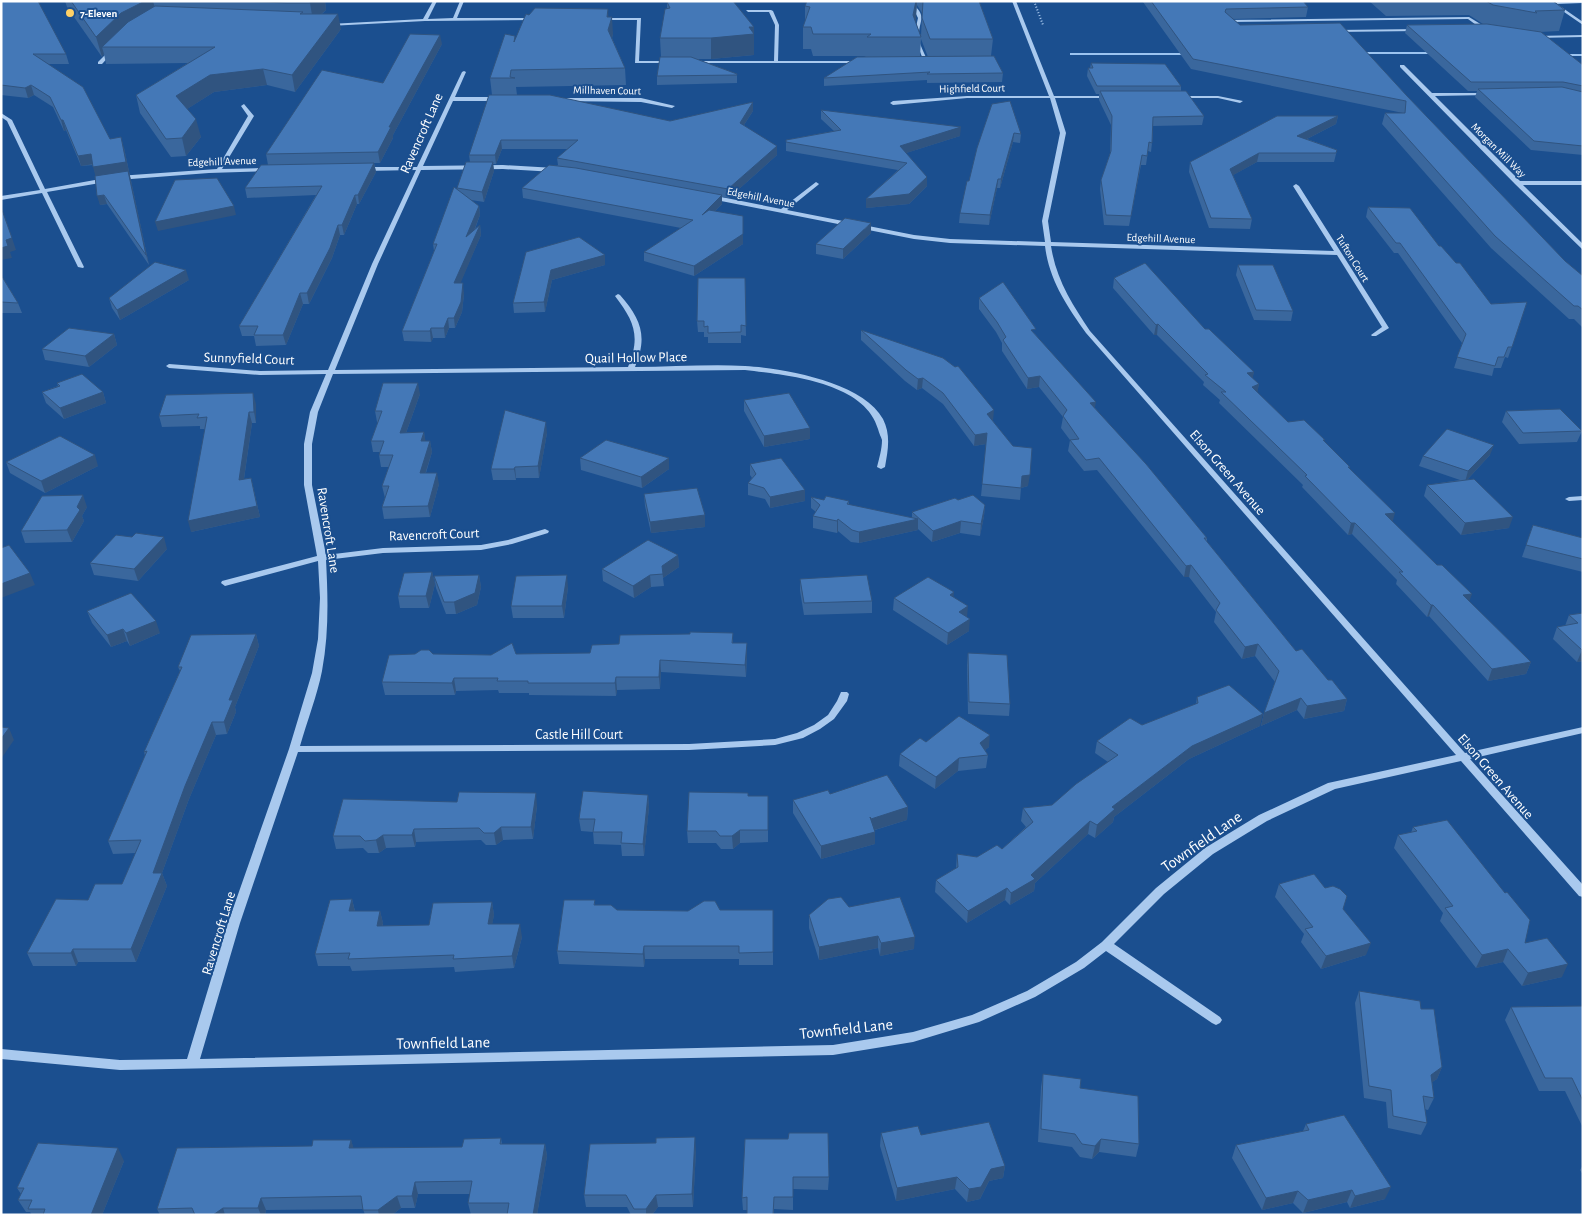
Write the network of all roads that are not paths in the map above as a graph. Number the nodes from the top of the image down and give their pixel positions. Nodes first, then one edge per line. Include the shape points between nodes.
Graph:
1 (435, 1) edge
2 (462, 1) edge
3 (1014, 1) edge
4 (1583, 2) edge
5 (914, 6) edge
6 (748, 11) dead end
7 (455, 19) junction
8 (542, 19) edge
9 (600, 19) edge
10 (425, 20) junction
11 (1583, 24) edge
12 (320, 25) edge
13 (1232, 26) edge
14 (1427, 29) edge
15 (1475, 29) edge
16 (1485, 29) junction
17 (1494, 30) edge
18 (1332, 31) edge
19 (1583, 36) edge
20 (1532, 37) edge
21 (118, 46) edge
22 (677, 62) edge
23 (687, 62) edge
24 (776, 62) junction
25 (866, 62) edge
26 (916, 62) edge
27 (926, 62) junction
28 (935, 62) edge
29 (100, 63) edge
30 (1402, 66) dead end
31 (464, 72) dead end
32 (1495, 94) edge
33 (1430, 95) junction
34 (1052, 97) junction
35 (1120, 97) edge
36 (1169, 97) edge
37 (451, 99) junction
38 (501, 99) edge
39 (551, 100) edge
40 (1240, 102) dead end
41 (893, 103) dead end
42 (244, 106) dead end
43 (672, 106) dead end
44 (1, 114) edge
45 (420, 168) junction
46 (353, 169) edge
47 (219, 170) junction
48 (276, 170) edge
49 (565, 171) edge
50 (1517, 183) junction
51 (1583, 183) edge
52 (816, 184) dead end
53 (1296, 186) dead end
54 (42, 190) junction
55 (705, 196) edge
56 (1, 198) edge
57 (782, 211) junction
58 (1047, 245) junction
59 (1583, 248) edge
60 (1339, 253) junction
61 (81, 267) dead end
62 (618, 296) dead end
63 (1374, 335) dead end
64 (169, 366) dead end
65 (630, 370) junction
66 (329, 373) junction
67 (881, 467) dead end
68 (1583, 498) edge
69 (1569, 499) dead end
70 (545, 530) dead end
71 (322, 558) junction
72 (225, 583) dead end
73 (844, 694) dead end
74 (1583, 730) edge
75 (294, 748) junction
76 (1462, 756) junction
77 (1583, 893) edge
78 (1106, 945) junction
79 (1216, 1020) dead end
80 (1, 1054) edge
81 (192, 1064) junction

1 - 10 street
2 - 7 street
3 - 34 street, Elson Green Avenue
4 - 11 street via 1553,3
5 - 27 street via 920,18 916,36
6 - 24 street via 771,11 777,25
7 - 8 street
7 - 10 street
9 - 22 street via 639,19 637,62
10 - 12 street
13 - 16 street via 1227,20 1469,18
14 - 18 street
15 - 16 street
16 - 17 street
19 - 20 street
21 - 29 street
23 - 24 street
24 - 25 street
26 - 27 street
27 - 28 street
30 - 33 street, Morgan Mill Way
31 - 37 street, Ravencroft Lane
32 - 33 street
33 - 50 street, Morgan Mill Way
34 - 35 street, Highfield Court
34 - 41 street, Highfield Court via 967,97
34 - 58 street, Elson Green Avenue via 1063,133 1045,221
36 - 40 street via 1218,97
37 - 38 street
37 - 45 street, Ravencroft Lane
39 - 43 street, Millhaven Court via 641,100
42 - 47 street via 251,116
44 - 54 street via 9,120
45 - 46 street
45 - 49 street via 503,167
45 - 66 street, Ravencroft Lane
47 - 48 street, Edgehill Avenue
47 - 54 street, Edgehill Avenue via 130,177
50 - 51 street
50 - 59 street, Morgan Mill Way
52 - 57 street
53 - 60 street, Tufton Court
54 - 56 street, Edgehill Avenue
54 - 61 street
55 - 57 street, Edgehill Avenue
57 - 58 street, Edgehill Avenue via 914,237
58 - 60 street, Edgehill Avenue
58 - 76 street, Elson Green Avenue via 1059,286 1088,332
60 - 63 street, Tufton Court via 1386,328
62 - 65 street via 637,324 639,340
64 - 66 street, Sunnyfield Court via 260,374
65 - 66 street, Quail Hollow Place
65 - 67 street, Quail Hollow Place via 745,368 827,383 858,397 881,421 887,451
66 - 71 street, Ravencroft Lane via 314,412 308,444 308,485
68 - 69 street
70 - 71 street, Ravencroft Court via 521,540 481,547 369,551
71 - 72 street, Ravencroft Court
71 - 75 street, Ravencroft Lane via 324,598 317,673
73 - 75 street, Castle Hill Court via 831,717 817,727 800,736 775,742 688,747
74 - 76 street, Townfield Lane
75 - 81 street, Ravencroft Lane via 234,923
76 - 77 street, Elson Green Avenue
76 - 78 street, Townfield Lane via 1332,786 1263,818 1209,851 1160,891
78 - 79 street
78 - 81 street, Townfield Lane via 1080,965 1031,994 975,1019 913,1037 833,1050
80 - 81 street, Townfield Lane via 120,1065

